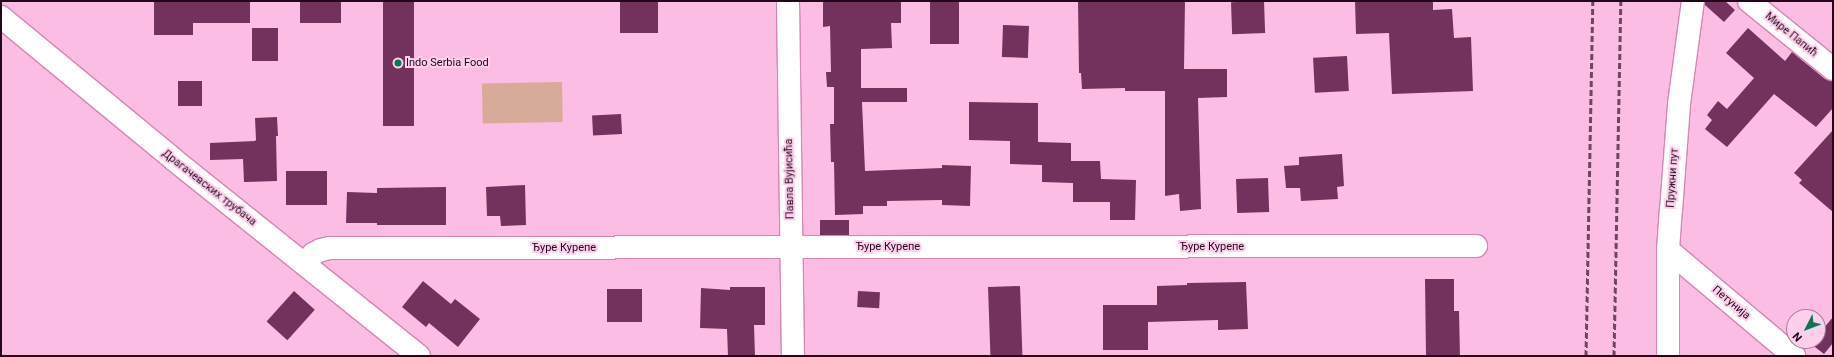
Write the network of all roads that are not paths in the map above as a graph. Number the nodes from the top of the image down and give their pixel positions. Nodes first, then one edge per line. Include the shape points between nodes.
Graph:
1 (788, 1) edge
2 (1693, 1) edge
3 (1749, 1) edge
4 (1, 17) edge
5 (1833, 69) edge
6 (1476, 246) dead end
7 (791, 248) junction
8 (1668, 250) junction
9 (305, 264) junction
10 (419, 356) edge
11 (793, 356) edge
12 (1668, 356) edge
13 (1794, 356) edge

1 - 7 street, Павла Вујисића
2 - 8 street, Пружни пут via 1679,104
3 - 5 street, Мире Папић
4 - 9 street, Драгачевских трубача
6 - 7 street, Ђуре Курепе
7 - 9 street, Ђуре Курепе via 330,248 313,254
7 - 11 street, Павла Вујисића
8 - 12 street, Пружни пут
8 - 13 street, Петунија
9 - 10 street, Драгачевских трубача

